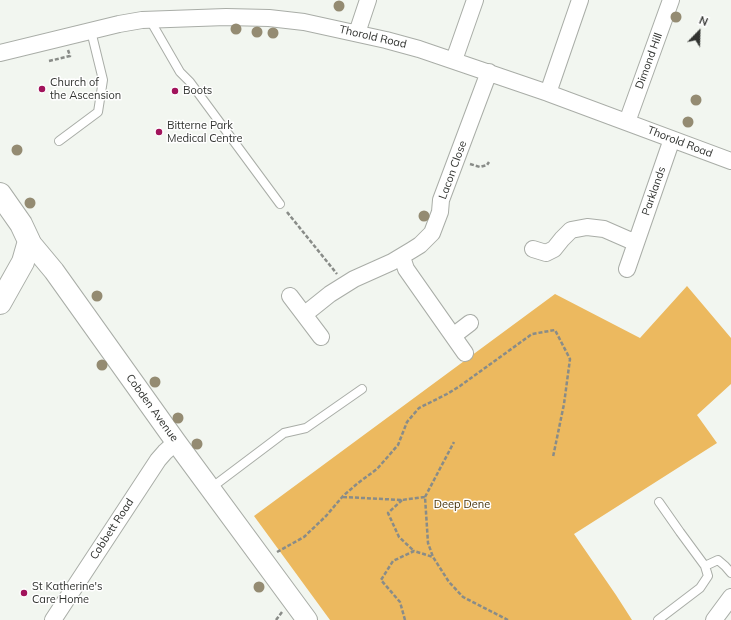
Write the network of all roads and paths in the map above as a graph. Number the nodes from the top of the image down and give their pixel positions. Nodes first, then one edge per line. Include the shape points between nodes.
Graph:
1 (368, 0) edge
2 (476, 0) edge
3 (580, 0) edge
4 (671, 0) edge
5 (150, 20) junction
6 (91, 31) junction
7 (357, 33) junction
8 (0, 53) edge
9 (454, 60) junction
10 (489, 72) junction
11 (548, 93) junction
12 (627, 122) junction
13 (672, 139) junction
14 (59, 141) dead end
15 (456, 159) junction
16 (731, 161) edge
17 (490, 162) dead end
18 (0, 194) edge
19 (280, 204) joint
20 (29, 241) junction
21 (636, 242) junction
22 (533, 250) dead end
23 (402, 257) junction
24 (627, 269) dead end
25 (344, 286) junction
26 (290, 296) dead end
27 (0, 303) edge
28 (305, 314) junction
29 (470, 323) dead end
30 (453, 336) junction
31 (321, 337) dead end
32 (465, 353) dead end
33 (362, 389) dead end
34 (176, 442) junction
35 (454, 442) dead end
36 (553, 457) dead end
37 (210, 488) junction
38 (343, 496) junction
39 (425, 497) junction
40 (402, 500) junction
41 (660, 502) dead end
42 (414, 551) junction
43 (433, 557) junction
44 (262, 559) junction
45 (705, 566) junction
46 (731, 573) edge
47 (731, 597) edge
48 (53, 620) edge
49 (307, 620) edge
50 (405, 620) edge
51 (508, 620) edge
52 (658, 620) edge
53 (714, 620) edge

1 - 7 street
2 - 9 street
3 - 11 street
4 - 12 street, Dimond Hill
5 - 6 street, Thorold Road
5 - 7 street, Thorold Road via 201,17 269,18
5 - 19 lane via 180,72
6 - 8 street, Thorold Road
6 - 14 lane via 103,80 98,112
7 - 9 street, Thorold Road
9 - 10 street, Thorold Road
10 - 11 street, Thorold Road
10 - 15 street, Lacon Close
11 - 12 street, Thorold Road
12 - 13 street, Thorold Road
13 - 16 street, Thorold Road
13 - 21 street, Parklands
15 - 17 path via 480,168
15 - 23 street, Lacon Close via 432,233
18 - 20 main road, Cobden Avenue via 21,224
19 - 25 path
20 - 27 main road via 22,262
20 - 34 street, Cobden Avenue via 54,271
21 - 22 street via 604,229 587,227 571,230 562,239 556,256
21 - 24 street, Parklands
23 - 25 street, Lacon Close
23 - 30 street via 406,269
25 - 28 street, Lacon Close
26 - 28 street
28 - 31 street
29 - 30 street
30 - 32 street
33 - 37 lane via 306,428 284,433
34 - 37 street, Cobden Avenue
34 - 48 street, Cobbett Road via 158,460
35 - 39 path
36 - 38 path via 570,359 555,330 532,334 460,386 419,408 407,422 398,445 377,470
37 - 44 street, Cobden Avenue
38 - 40 path
38 - 44 path via 304,537
39 - 40 path
39 - 43 path via 428,543
40 - 42 path via 388,513 400,537
41 - 45 lane
42 - 43 path
42 - 50 path via 393,561 381,580 400,602
43 - 51 path via 449,582 463,597
44 - 49 street, Cobden Avenue
45 - 46 lane via 718,560
45 - 52 lane via 708,576 700,588
47 - 53 street

